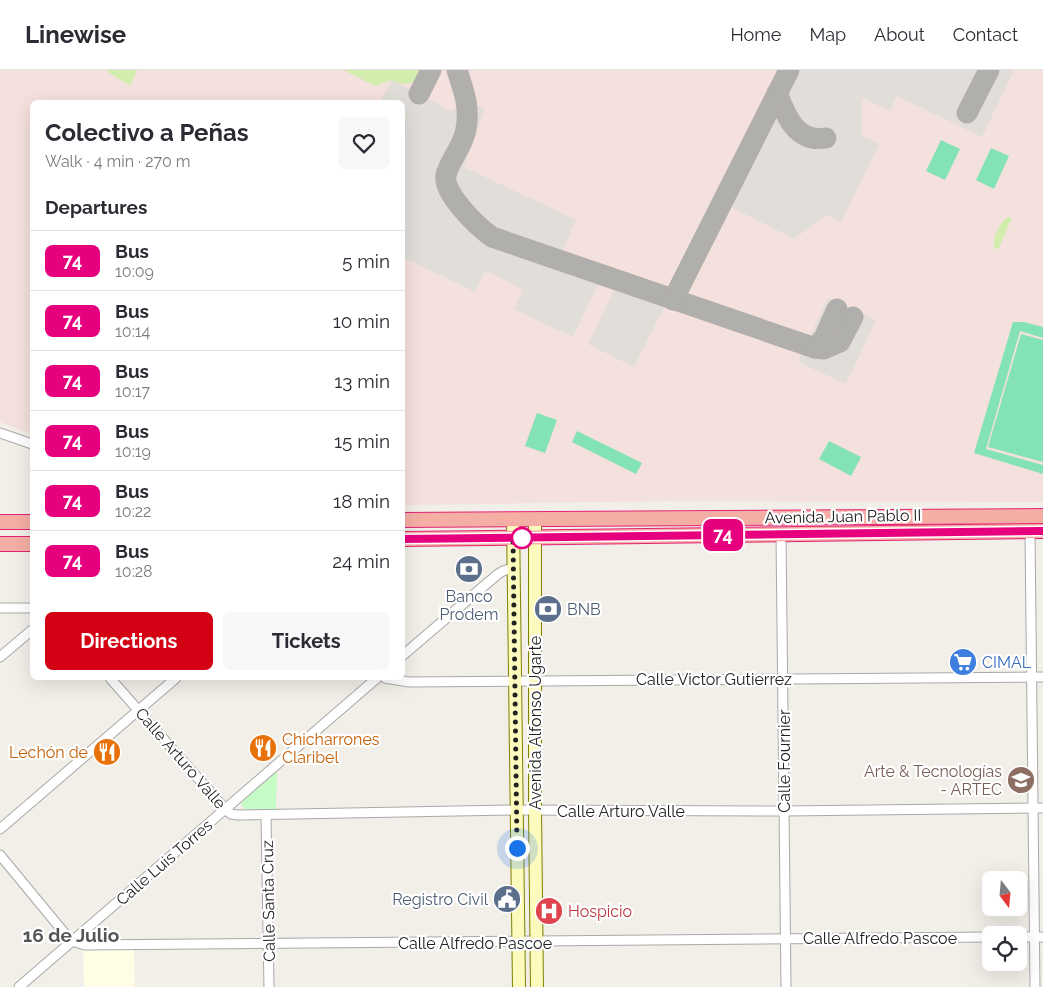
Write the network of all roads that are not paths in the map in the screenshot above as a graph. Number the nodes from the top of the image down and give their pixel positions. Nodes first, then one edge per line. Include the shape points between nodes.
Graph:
1 (0, 433) edge
2 (30, 443) edge
3 (1043, 516) edge
4 (513, 519) junction
5 (535, 519) junction
6 (405, 520) edge
7 (0, 522) edge
8 (30, 522) edge
9 (1036, 532) edge
10 (781, 535) junction
11 (513, 538) junction
12 (534, 538) junction
13 (405, 539) edge
14 (0, 544) edge
15 (30, 544) edge
16 (514, 568) junction
17 (0, 608) edge
18 (30, 608) edge
19 (30, 632) edge
20 (405, 653) edge
21 (0, 657) edge
22 (1043, 676) edge
23 (1031, 677) junction
24 (784, 679) junction
25 (112, 680) edge
26 (174, 680) edge
27 (375, 680) edge
28 (397, 680) edge
29 (515, 680) junction
30 (535, 680) junction
31 (138, 710) junction
32 (1033, 808) junction
33 (1043, 808) edge
34 (225, 810) junction
35 (516, 810) junction
36 (535, 811) junction
37 (785, 811) junction
38 (266, 816) junction
39 (0, 829) edge
40 (0, 855) edge
41 (982, 937) edge
42 (1039, 937) edge
43 (786, 939) junction
44 (71, 941) junction
45 (537, 942) junction
46 (518, 943) junction
47 (270, 944) junction
48 (19, 987) edge
49 (269, 987) edge
50 (519, 987) edge
51 (537, 987) edge
52 (786, 987) edge
53 (1035, 987) edge

1 - 2 street
3 - 5 highway, Avenida Juan Pablo II
4 - 5 highway, Avenida Juan Pablo II
4 - 6 highway, Avenida Juan Pablo II
4 - 11 main road, Avenida Alfonso Ugarte
5 - 12 main road, Avenida Alfonso Ugarte
7 - 8 highway
9 - 10 highway, Avenida Juan Pablo II
9 - 23 street
10 - 12 highway, Avenida Juan Pablo II
10 - 24 street, Calle Fournier
11 - 12 highway, Avenida Juan Pablo II
11 - 13 highway, Avenida Juan Pablo II
11 - 16 main road, Avenida Alfonso Ugarte
12 - 30 main road, Avenida Alfonso Ugarte
14 - 15 highway
16 - 20 street via 498,574
16 - 29 main road, Avenida Alfonso Ugarte
17 - 18 street
19 - 21 street
22 - 23 street, Calle Victor Gutierrez
23 - 24 street, Calle Victor Gutierrez
23 - 32 street
24 - 30 street, Calle Victor Gutierrez
24 - 37 street, Calle Fournier
25 - 31 street, Calle Arturo Valle
26 - 31 street
27 - 34 street, Calle Luis Torres
28 - 29 street, Calle Victor Gutierrez
29 - 30 street, Calle Victor Gutierrez
29 - 35 main road, Avenida Alfonso Ugarte
30 - 36 main road, Avenida Alfonso Ugarte
31 - 34 street, Calle Arturo Valle
31 - 39 street
32 - 33 street, Calle Arturo Valle
32 - 37 street, Calle Arturo Valle
32 - 42 street
34 - 38 street, Calle Arturo Valle via 231,814
34 - 44 street, Calle Luis Torres
35 - 36 street, Calle Arturo Valle
35 - 38 street, Calle Arturo Valle
35 - 46 main road, Avenida Alfonso Ugarte
36 - 37 street, Calle Arturo Valle
36 - 45 main road, Avenida Alfonso Ugarte
37 - 43 street, Calle Fournier
38 - 47 street, Calle Santa Cruz
40 - 44 street
41 - 43 street, Calle Alfredo Pascoe
42 - 53 street
43 - 45 street, Calle Alfredo Pascoe
43 - 52 street, Calle Fournier
44 - 47 street, Calle Alfredo Pascoe via 85,946
44 - 48 street, Calle Luis Torres
45 - 46 street, Calle Alfredo Pascoe
45 - 51 main road, Avenida Alfonso Ugarte
46 - 47 street, Calle Alfredo Pascoe
46 - 50 main road, Avenida Alfonso Ugarte
47 - 49 street, Calle Santa Cruz

